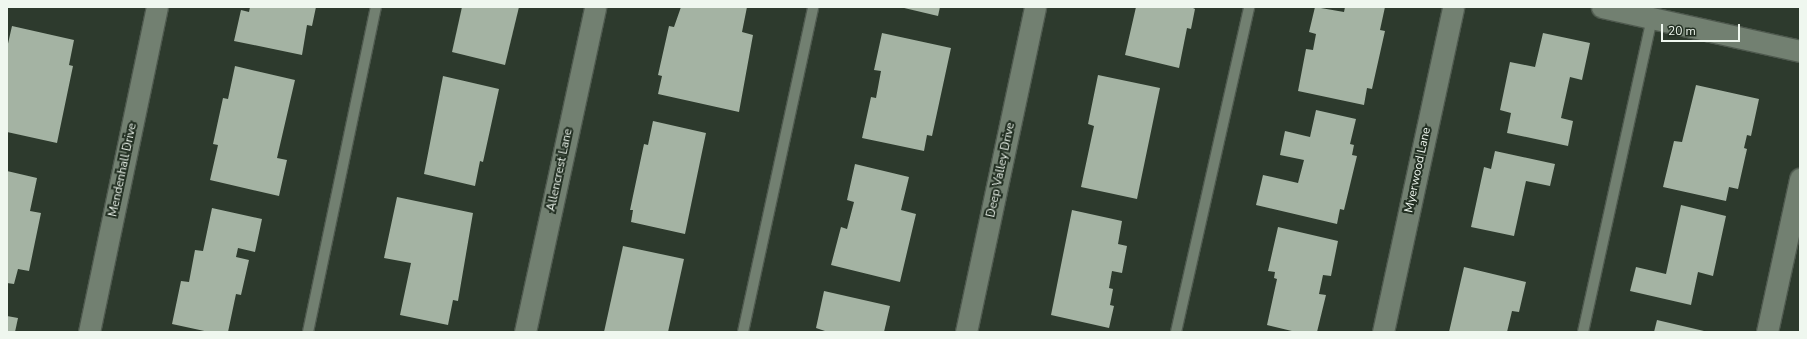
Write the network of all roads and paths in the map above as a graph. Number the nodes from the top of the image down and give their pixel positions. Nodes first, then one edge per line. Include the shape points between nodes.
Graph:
1 (157, 7) edge
2 (376, 7) edge
3 (595, 7) edge
4 (813, 7) edge
5 (1035, 7) edge
6 (1249, 7) edge
7 (1453, 7) edge
8 (1602, 7) edge
9 (1652, 19) junction
10 (1800, 51) edge
11 (1800, 179) edge
12 (89, 332) edge
13 (308, 332) edge
14 (526, 332) edge
15 (743, 332) edge
16 (966, 332) edge
17 (1176, 332) edge
18 (1383, 332) edge
19 (1583, 332) edge
20 (1767, 332) edge

1 - 12 street, Mendenhall Drive
2 - 13 lane
3 - 14 street, Allencrest Lane
4 - 15 lane
5 - 16 street, Deep Valley Drive
6 - 17 lane
7 - 18 street, Myerwood Lane
8 - 9 street
9 - 10 street
9 - 19 lane
11 - 20 street

